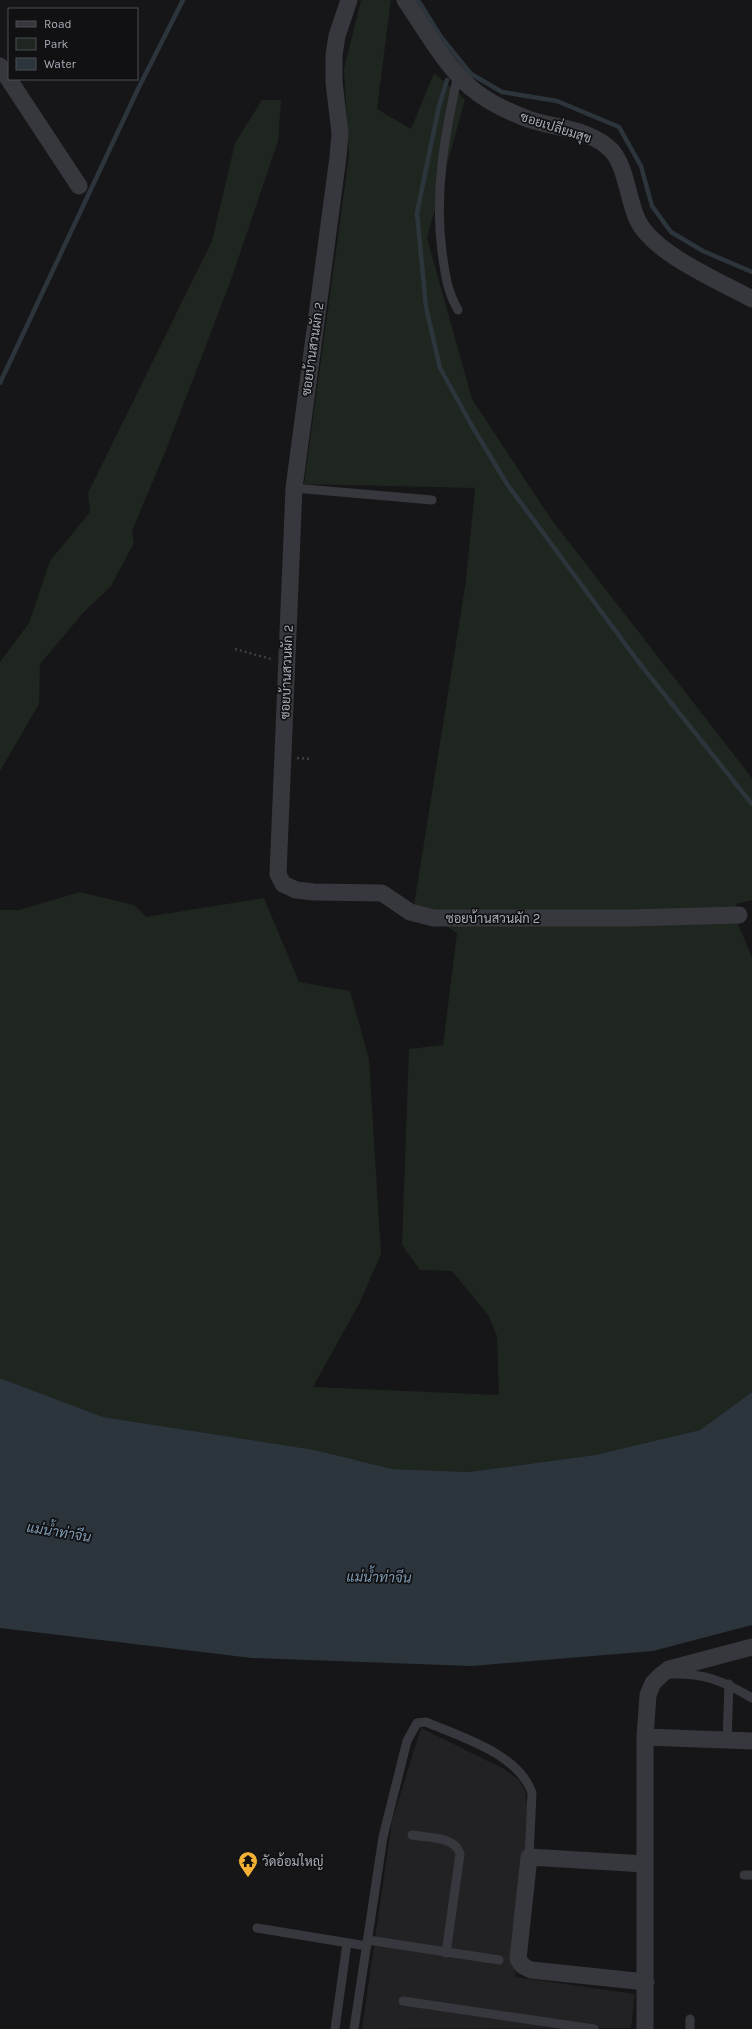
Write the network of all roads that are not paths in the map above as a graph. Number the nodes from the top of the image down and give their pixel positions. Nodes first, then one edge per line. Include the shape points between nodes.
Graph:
1 (349, 0) edge
2 (406, 0) edge
3 (0, 66) edge
4 (458, 74) junction
5 (8, 78) edge
6 (9, 80) edge
7 (79, 186) dead end
8 (752, 299) edge
9 (458, 310) dead end
10 (294, 488) junction
11 (432, 500) dead end
12 (739, 915) dead end
13 (752, 1647) edge
14 (662, 1675) junction
15 (729, 1684) junction
16 (752, 1698) edge
17 (645, 1737) junction
18 (726, 1741) junction
19 (752, 1741) edge
20 (412, 1835) dead end
21 (530, 1857) junction
22 (646, 1864) junction
23 (257, 1928) dead end
24 (347, 1943) junction
25 (368, 1943) junction
26 (446, 1953) junction
27 (499, 1960) dead end
28 (646, 1982) junction
29 (403, 2001) dead end
30 (690, 2019) dead end
31 (335, 2029) edge
32 (354, 2029) edge
33 (594, 2029) edge
34 (645, 2029) edge
35 (690, 2029) edge

1 - 10 street, ซอยบ้านสวนผัก 2 via 337,36 334,55 334,82 340,133 338,157
2 - 4 street, ซอยเปลี่ยมสุข
3 - 5 street
4 - 8 street, ซอยเปลี่ยมสุข via 470,88 493,103 528,119 586,134 599,141 612,152 622,170 637,220 652,240 670,254
4 - 9 lane via 448,118 439,186 439,221 446,282 451,299
6 - 7 street
10 - 11 lane
10 - 12 street, ซอยบ้านสวนผัก 2 via 278,874 284,884 296,890 314,892 382,893 410,912 434,918
13 - 14 street via 670,1669
14 - 15 lane via 692,1674
14 - 17 street via 653,1683 648,1695
15 - 16 lane
15 - 18 lane
17 - 18 street
17 - 22 street
18 - 19 street
20 - 26 lane via 450,1841 458,1847 460,1854
21 - 22 street
21 - 25 lane via 532,1793 529,1784 507,1761 481,1745 426,1722 417,1723 407,1741 383,1837
21 - 28 street via 518,1959 523,1966 531,1970
22 - 28 street
23 - 24 lane
24 - 25 lane
24 - 31 lane
25 - 26 lane
25 - 32 lane
26 - 27 lane
28 - 34 street
29 - 33 lane
30 - 35 lane

